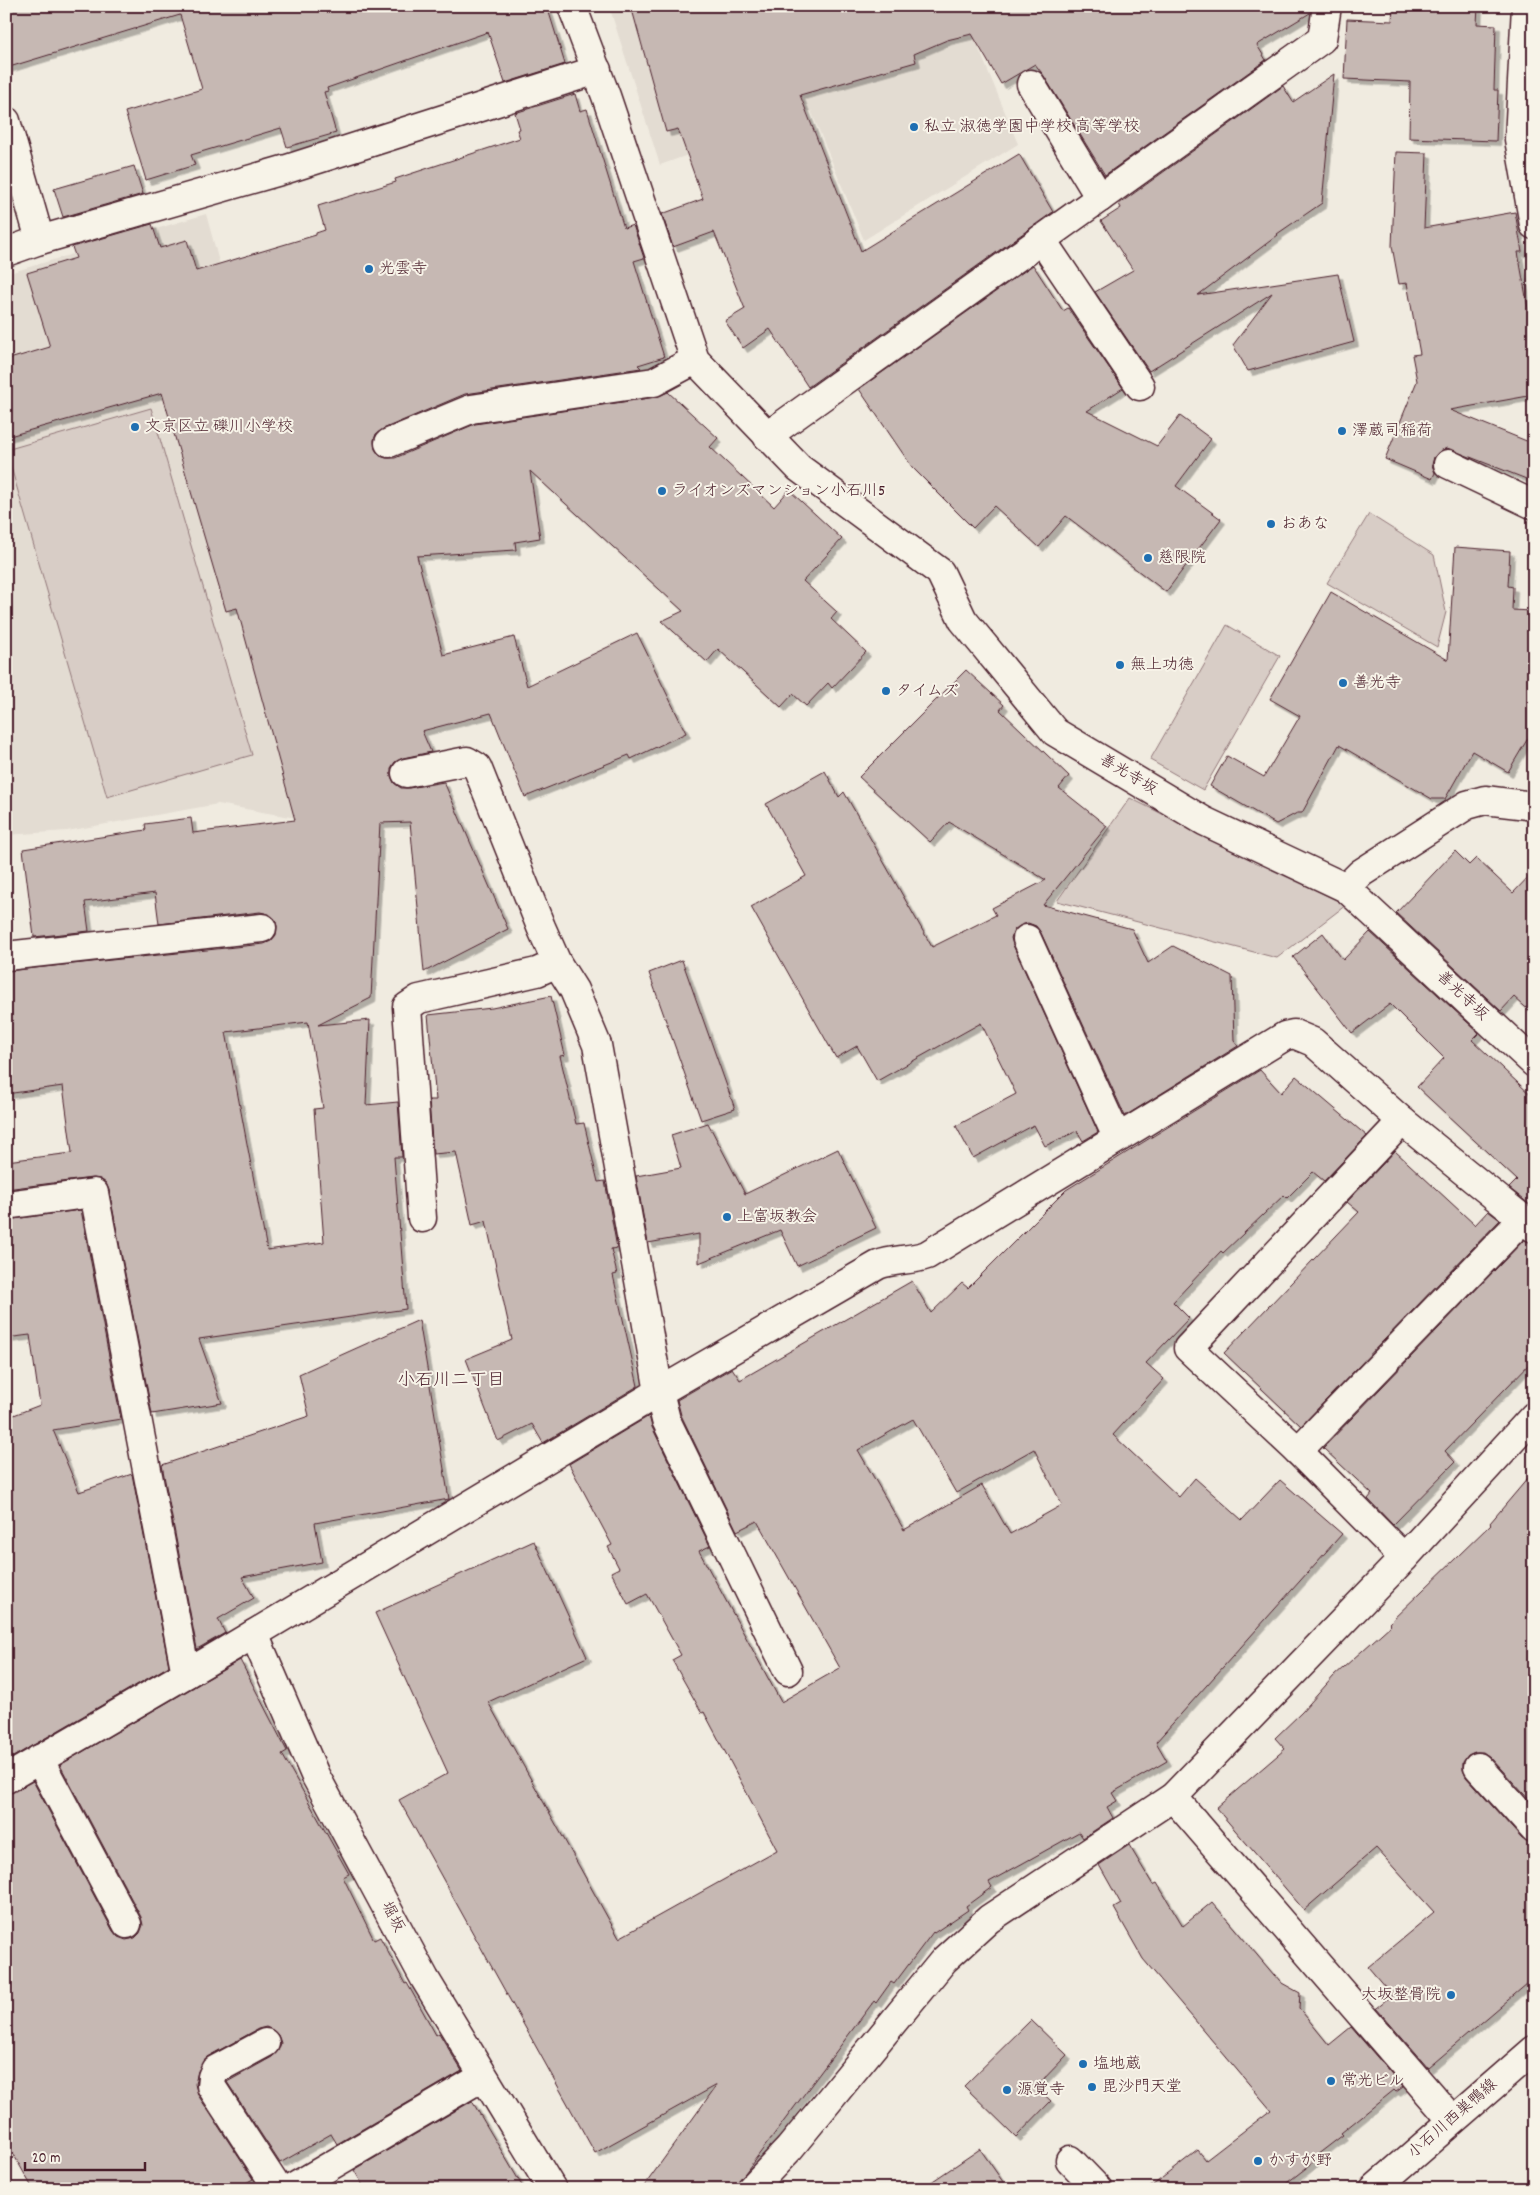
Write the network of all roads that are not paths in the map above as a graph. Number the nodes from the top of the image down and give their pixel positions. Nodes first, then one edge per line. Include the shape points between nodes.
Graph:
1 (572, 6) edge
2 (1327, 6) edge
3 (1526, 6) edge
4 (596, 70) junction
5 (1031, 84) dead end
6 (6, 121) edge
7 (1100, 198) junction
8 (1534, 225) edge
9 (1042, 239) junction
10 (40, 240) junction
11 (6, 252) edge
12 (695, 360) junction
13 (1140, 386) dead end
14 (767, 436) junction
15 (389, 443) dead end
16 (1448, 464) dead end
17 (1534, 506) edge
18 (406, 773) dead end
19 (1534, 806) edge
20 (1346, 888) junction
21 (262, 928) dead end
22 (1027, 939) dead end
23 (6, 956) edge
24 (557, 963) junction
25 (1534, 1063) edge
26 (1402, 1121) junction
27 (1117, 1137) junction
28 (6, 1205) edge
29 (422, 1218) dead end
30 (1528, 1224) edge
31 (659, 1392) junction
32 (1534, 1416) edge
33 (1298, 1451) junction
34 (1404, 1558) junction
35 (254, 1634) junction
36 (788, 1671) dead end
37 (186, 1674) junction
38 (39, 1759) junction
39 (1478, 1767) dead end
40 (6, 1779) edge
41 (1173, 1796) junction
42 (1534, 1829) edge
43 (127, 1924) dead end
44 (264, 2044) dead end
45 (1534, 2050) edge
46 (486, 2081) junction
47 (1452, 2120) junction
48 (1070, 2160) dead end
49 (278, 2189) edge
50 (291, 2189) edge
51 (552, 2189) edge
52 (751, 2189) edge
53 (1098, 2189) edge
54 (1374, 2189) edge

1 - 4 street
2 - 7 street via 1322,39
3 - 8 street via 1519,139
4 - 10 street via 278,172
4 - 12 street
5 - 7 street
6 - 10 street
7 - 9 street
9 - 13 street
9 - 14 street
10 - 11 street
12 - 14 street, 善光寺坂
12 - 15 street via 654,382 471,409
14 - 20 street, 善光寺坂 via 799,468 940,572 956,627 1055,732 1204,821
16 - 17 street
18 - 24 street via 468,761 477,767
19 - 20 street via 1485,800 1467,805 1361,873
20 - 25 street, 善光寺坂
21 - 23 street
22 - 27 street
24 - 29 street via 537,972 419,999 407,1007
24 - 31 street via 574,990 597,1045
26 - 27 street via 1327,1053 1294,1034 1275,1041
26 - 30 street
26 - 33 street via 1188,1348
27 - 31 street via 926,1256 878,1265
28 - 37 street via 94,1193
30 - 33 street
31 - 35 street
31 - 36 street via 666,1420
32 - 34 street
33 - 34 street
34 - 41 street
35 - 37 street
35 - 46 street, 堀坂 via 316,1775 425,1979
37 - 38 street
38 - 40 street
38 - 43 street
39 - 42 street
41 - 47 street
41 - 52 street via 989,1919 965,1939 944,1960 789,2149
44 - 49 street via 215,2070 211,2086
45 - 47 street, 小石川西巣鴨線
46 - 50 street via 472,2083
46 - 51 street, 堀坂
47 - 54 street, 小石川西巣鴨線
48 - 53 street

